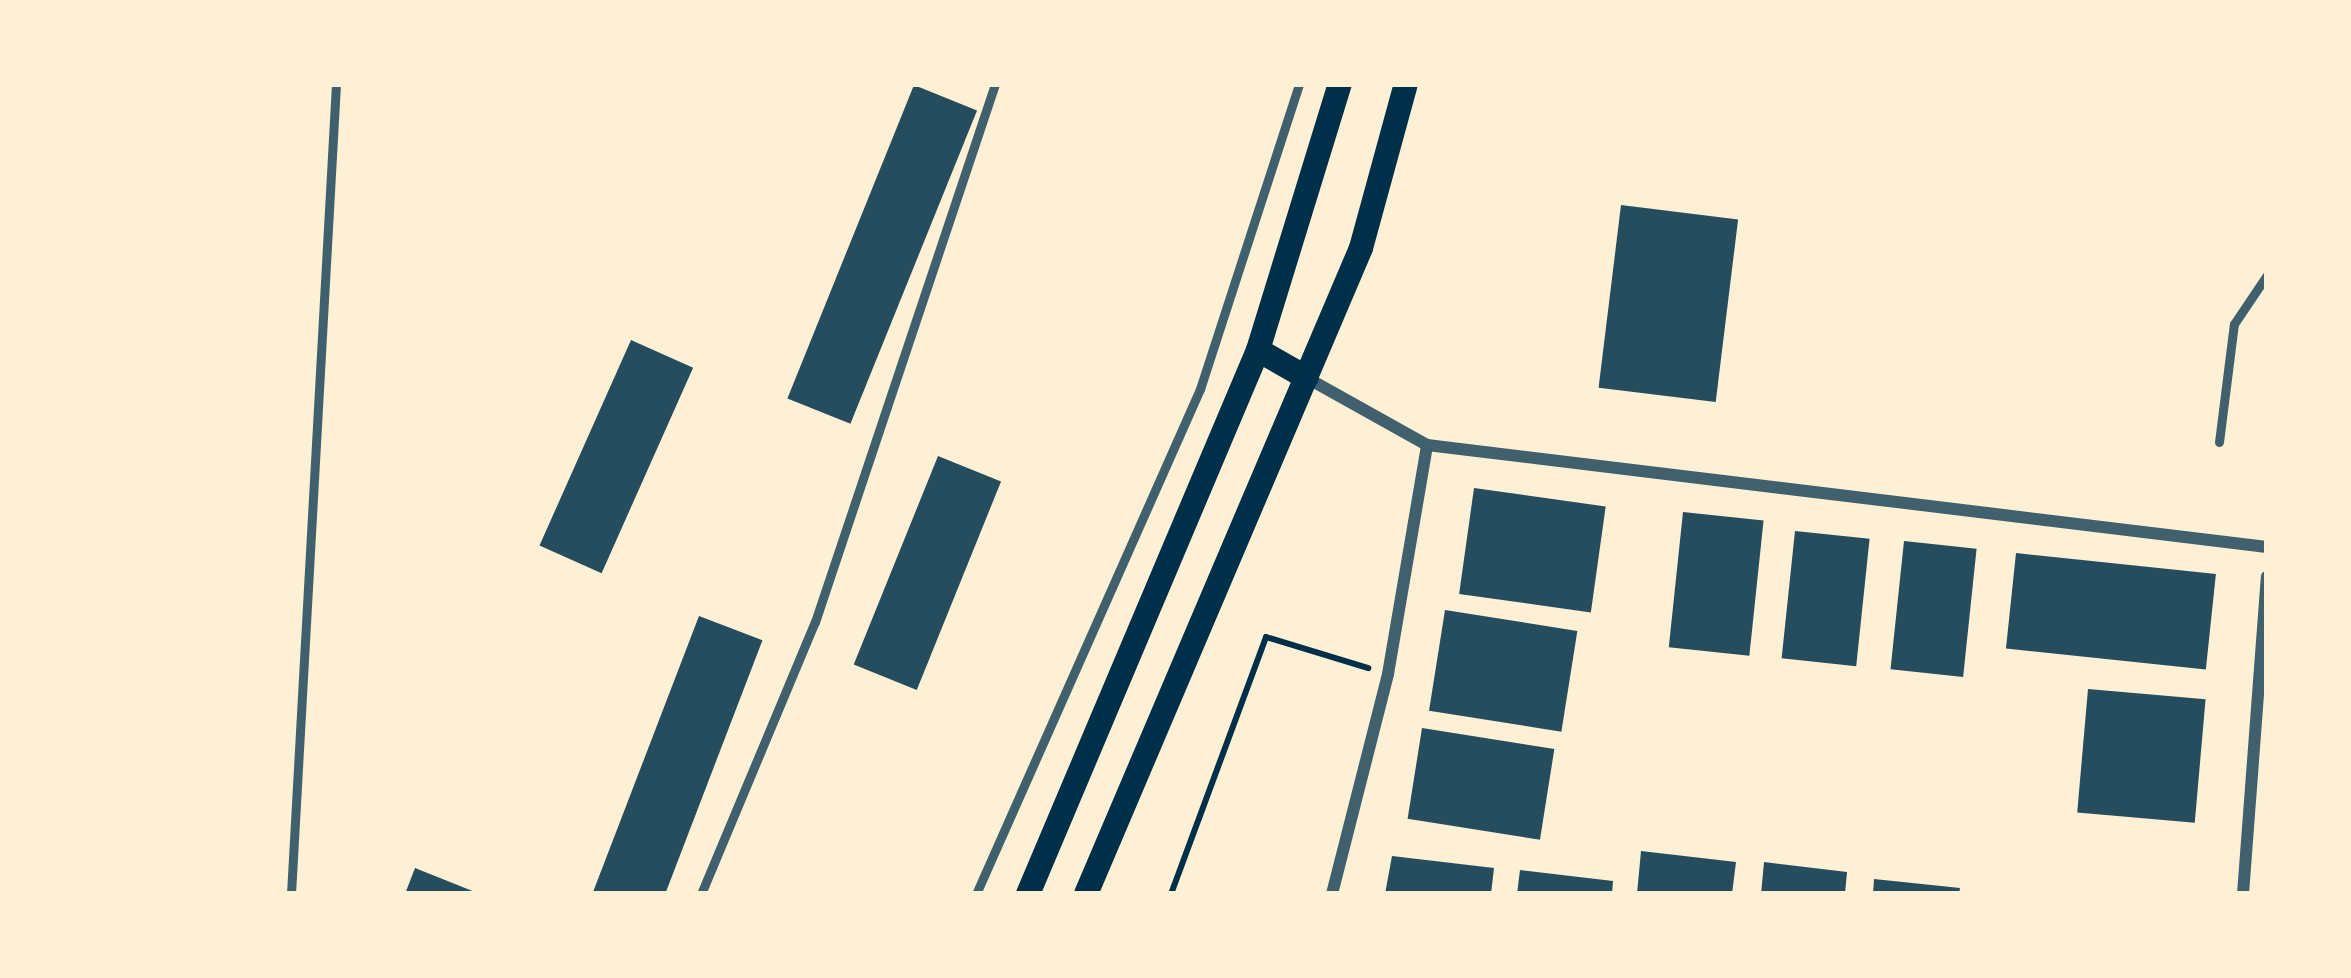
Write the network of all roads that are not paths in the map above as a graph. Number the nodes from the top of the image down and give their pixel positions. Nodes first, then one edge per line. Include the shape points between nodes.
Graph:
1 (336, 84) edge
2 (995, 84) edge
3 (1299, 84) edge
4 (1340, 84) edge
5 (1406, 84) edge
6 (2267, 275) edge
7 (1258, 350) junction
8 (1307, 378) junction
9 (2219, 442) dead end
10 (1427, 445) junction
11 (2267, 547) edge
12 (2267, 577) edge
13 (291, 894) edge
14 (701, 894) edge
15 (976, 894) edge
16 (1028, 894) edge
17 (1086, 894) edge
18 (1332, 894) edge
19 (2242, 894) edge

1 - 13 lane
2 - 14 lane via 815,622
3 - 15 lane via 1200,389
4 - 7 main road
5 - 8 main road via 1361,248
6 - 9 lane via 2234,324
7 - 8 main road
7 - 16 main road
8 - 10 street
8 - 17 main road
10 - 11 street
10 - 18 street via 1388,674
12 - 19 street

